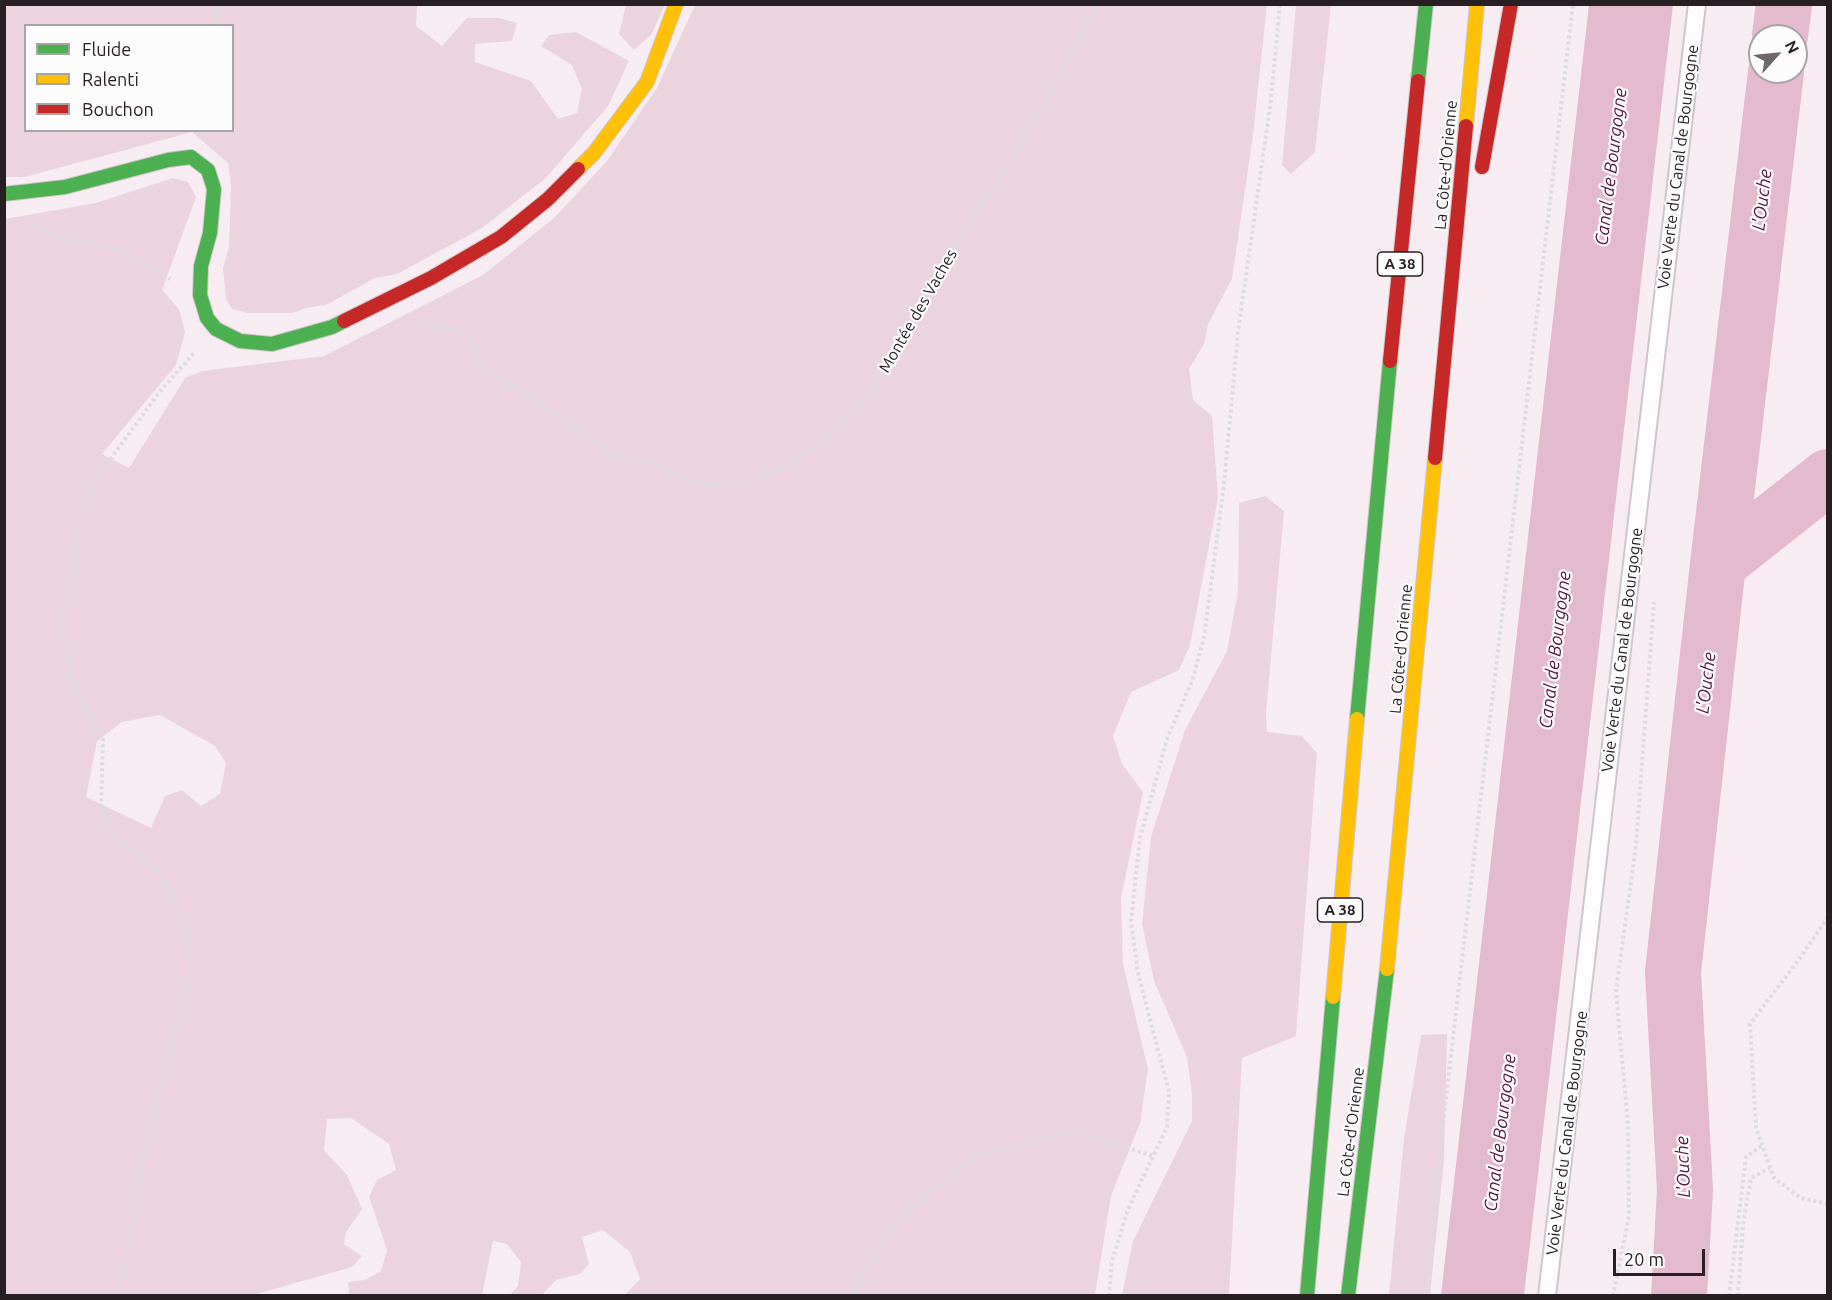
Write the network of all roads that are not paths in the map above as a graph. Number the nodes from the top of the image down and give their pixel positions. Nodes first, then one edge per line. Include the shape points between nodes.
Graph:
1 (676, 4) edge
2 (1426, 4) edge
3 (1477, 4) edge
4 (1511, 4) edge
5 (1697, 4) edge
6 (1480, 178) dead end
7 (8, 194) edge
8 (1469, 237) dead end
9 (1443, 387) junction
10 (1306, 1296) edge
11 (1348, 1296) edge
12 (1547, 1296) edge

1 - 7 main road via 647,82 594,153 548,199 501,237 431,278 332,327 272,344 240,340 216,329 207,318 200,295 214,189 208,170 191,157 65,187
2 - 10 main road, La Côte-d'Orienne / A 38 via 1374,524
3 - 9 main road, La Côte-d'Orienne
4 - 6 main road
5 - 12 lane, Voie Verte du Canal de Bourgogne
8 - 9 main road
9 - 11 main road, La Côte-d'Orienne via 1386,981

